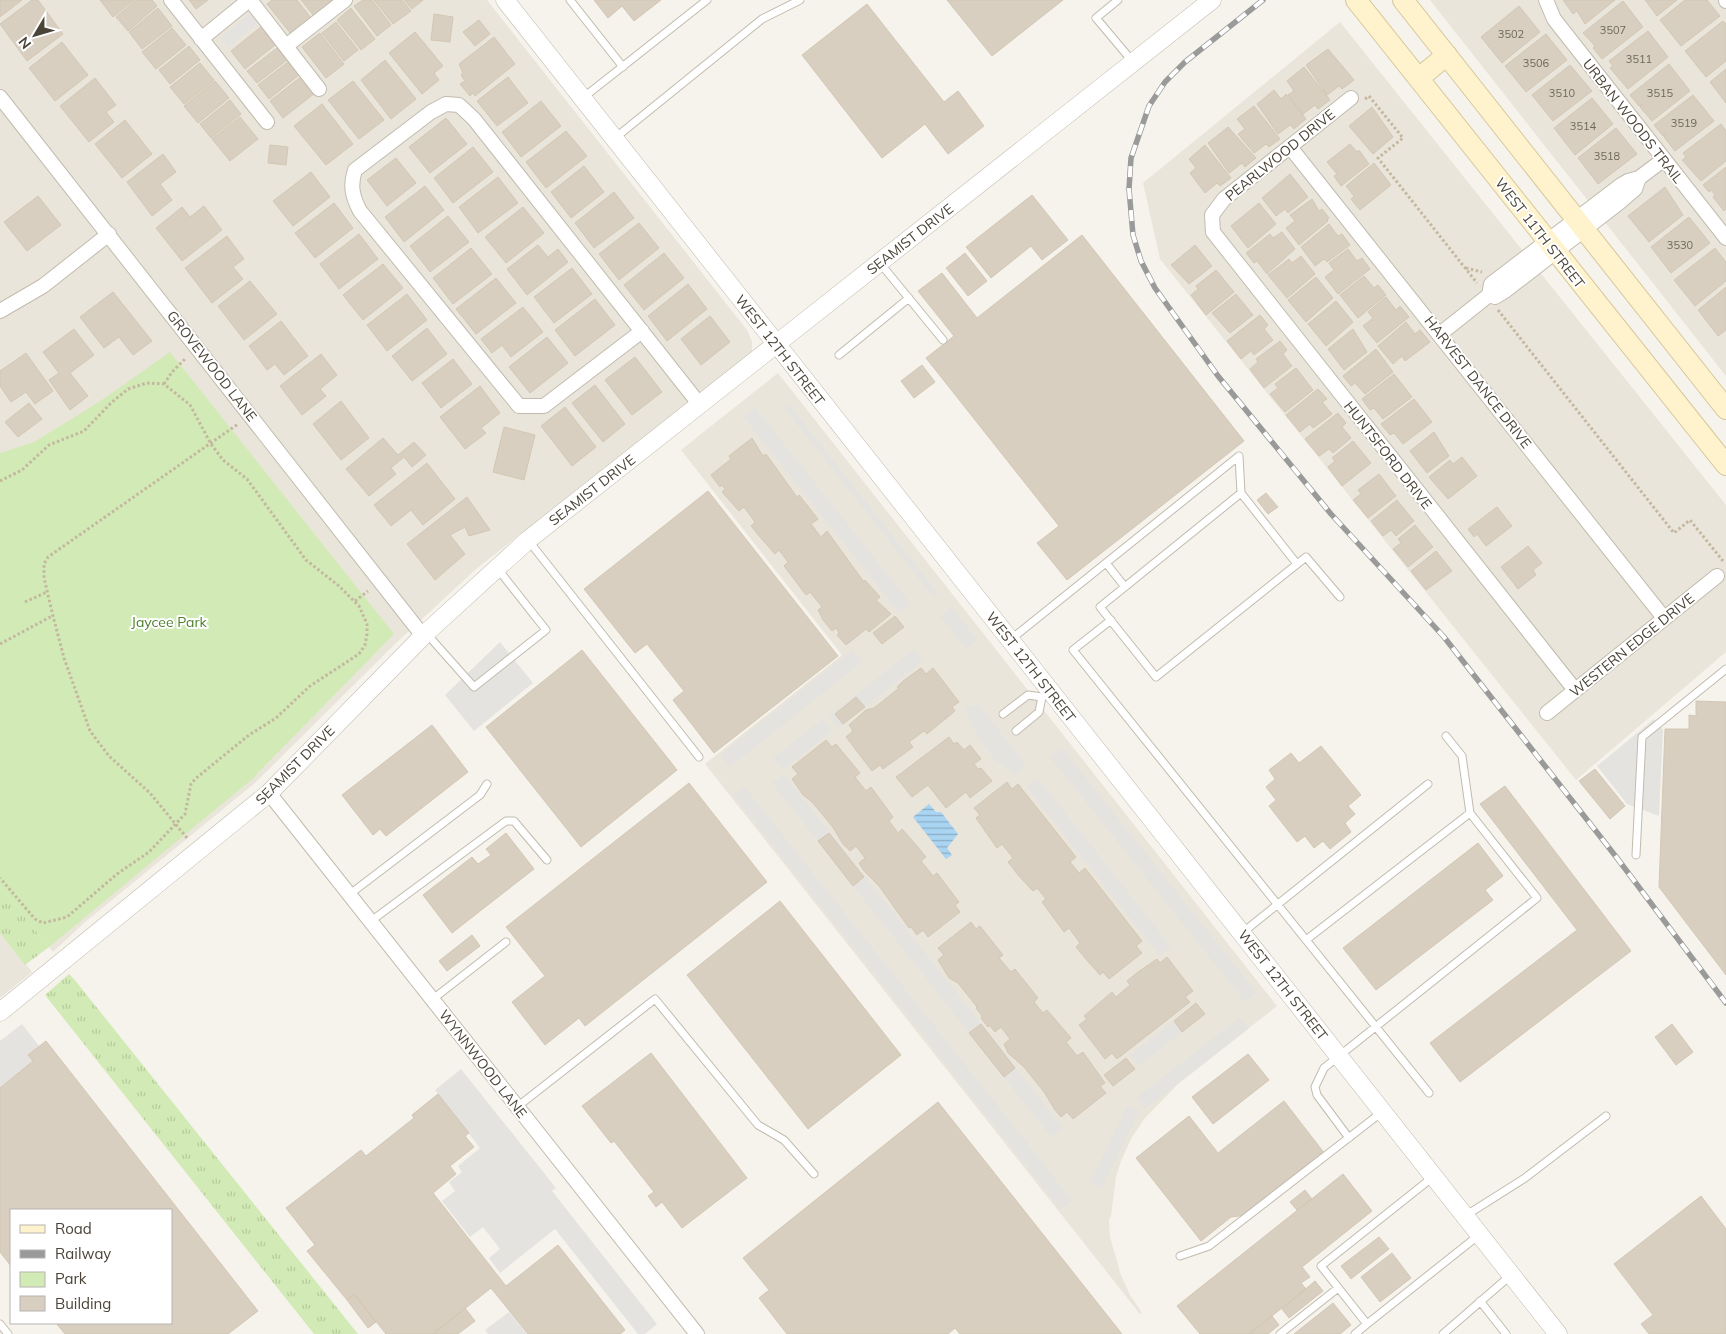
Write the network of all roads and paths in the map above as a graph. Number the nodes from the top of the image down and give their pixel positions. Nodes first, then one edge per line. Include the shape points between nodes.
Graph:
1 (171, 0) edge
2 (345, 0) edge
3 (505, 0) edge
4 (570, 0) edge
5 (707, 0) edge
6 (800, 0) edge
7 (1118, 0) edge
8 (1212, 0) edge
9 (1356, 0) edge
10 (1403, 0) edge
11 (1546, 0) edge
12 (247, 1) edge
13 (201, 39) junction
14 (286, 46) junction
15 (1447, 55) junction
16 (1133, 62) junction
17 (623, 67) junction
18 (1419, 78) junction
19 (319, 89) dead end
20 (0, 97) edge
21 (582, 98) junction
22 (1351, 98) joint
23 (266, 122) dead end
24 (614, 138) junction
25 (1290, 147) junction
26 (1663, 160) junction
27 (1212, 215) joint
28 (109, 234) junction
29 (1566, 235) junction
30 (1726, 238) edge
31 (880, 262) junction
32 (1465, 268) junction
33 (1483, 272) dead end
34 (1488, 296) junction
35 (910, 298) junction
36 (0, 310) edge
37 (642, 331) junction
38 (1440, 334) junction
39 (943, 340) dead end
40 (776, 344) junction
41 (198, 348) junction
42 (839, 355) dead end
43 (164, 384) junction
44 (700, 404) junction
45 (1726, 408) edge
46 (250, 415) junction
47 (211, 444) junction
48 (1726, 465) edge
49 (0, 481) edge
50 (1241, 493) junction
51 (528, 540) junction
52 (1106, 563) junction
53 (1297, 564) junction
54 (497, 568) junction
55 (1721, 571) edge
56 (1124, 587) junction
57 (47, 592) junction
58 (1340, 597) dead end
59 (25, 602) dead end
60 (53, 616) junction
61 (1664, 618) junction
62 (1111, 620) junction
63 (424, 634) junction
64 (1010, 640) junction
65 (0, 644) edge
66 (1726, 669) edge
67 (1575, 690) junction
68 (1046, 694) junction
69 (1547, 713) dead end
70 (1003, 714) dead end
71 (1016, 731) dead end
72 (1446, 736) dead end
73 (699, 758) dead end
74 (487, 784) dead end
75 (1428, 784) dead end
76 (270, 793) junction
77 (1470, 813) junction
78 (175, 823) junction
79 (198, 852) junction
80 (1636, 854) dead end
81 (547, 860) dead end
82 (0, 878) edge
83 (350, 894) junction
84 (1278, 904) junction
85 (371, 921) junction
86 (1242, 934) junction
87 (1306, 940) junction
88 (506, 942) dead end
89 (433, 999) junction
90 (0, 1012) edge
91 (1376, 1026) junction
92 (1339, 1056) junction
93 (1429, 1094) dead end
94 (517, 1107) junction
95 (1383, 1111) junction
96 (1606, 1116) dead end
97 (1349, 1138) junction
98 (814, 1174) dead end
99 (1434, 1176) junction
100 (1465, 1216) junction
101 (1480, 1235) junction
102 (1180, 1256) dead end
103 (1511, 1275) junction
104 (1338, 1288) junction
105 (1480, 1301) junction
106 (0, 1324) edge
107 (1367, 1324) junction
108 (8, 1334) edge
109 (697, 1334) edge
110 (1280, 1334) edge
111 (1355, 1334) edge
112 (1443, 1334) edge
113 (1506, 1334) edge
114 (1558, 1334) edge

1 - 13 street
2 - 14 street
3 - 21 street, WEST 12TH STREET
4 - 17 lane
5 - 17 lane
6 - 24 lane via 762,19
7 - 16 lane via 1096,18
8 - 16 street, SEAMIST DRIVE
9 - 18 main road, WEST 11TH STREET
10 - 15 main road, WEST 11TH STREET
11 - 26 street, URBAN WOODS TRAIL via 1554,19
12 - 13 street
12 - 14 street
13 - 23 street
14 - 19 street
15 - 18 main road
15 - 29 main road, WEST 11TH STREET
16 - 31 street, SEAMIST DRIVE
17 - 21 lane
18 - 29 main road, WEST 11TH STREET
20 - 28 street, GROVEWOOD LANE
21 - 24 street, WEST 12TH STREET
22 - 25 street, PEARLWOOD DRIVE
22 - 32 path via 1363,101 1369,96 1403,138 1378,158
24 - 40 street, WEST 12TH STREET
25 - 27 street, PEARLWOOD DRIVE via 1224,199
25 - 38 street, HARVEST DANCE DRIVE
26 - 29 street via 1639,178 1632,192
26 - 30 street, URBAN WOODS TRAIL
27 - 67 street, HUNTSFORD DRIVE via 1211,224 1218,240
28 - 36 street via 43,286
28 - 41 street, GROVEWOOD LANE
29 - 34 street via 1491,284
29 - 45 main road, WEST 11TH STREET
29 - 48 main road, WEST 11TH STREET
31 - 35 lane
31 - 40 street, SEAMIST DRIVE
32 - 33 path
32 - 34 path
34 - 38 street
34 - 55 path via 1674,533 1690,520
35 - 39 lane
35 - 42 lane
37 - 37 street via 474,119 459,105 446,104 431,112 355,170 351,181 353,197 360,211 519,406 544,406
37 - 44 street
38 - 61 street, HARVEST DANCE DRIVE
40 - 44 street, SEAMIST DRIVE
40 - 64 street, WEST 12TH STREET
41 - 43 path via 176,366
41 - 46 street, GROVEWOOD LANE
43 - 47 path via 190,405
43 - 49 path via 147,383 128,389 84,431 49,445 22,470
44 - 51 street, SEAMIST DRIVE
46 - 47 path
46 - 63 street, GROVEWOOD LANE
47 - 57 path via 48,557 44,564
47 - 78 path via 231,468 247,479 306,560 357,602 367,624 367,634 358,654 310,686 276,718 195,779 185,814
50 - 52 lane via 1239,456
50 - 53 lane
50 - 56 lane
51 - 54 street, SEAMIST DRIVE
51 - 73 lane
52 - 56 lane
52 - 64 lane
53 - 58 lane via 1306,557
53 - 62 lane via 1156,677
54 - 63 street, SEAMIST DRIVE
54 - 63 lane via 546,630 474,687
55 - 61 street, WESTERN EDGE DRIVE
56 - 62 lane via 1100,607
57 - 59 path
57 - 60 path
60 - 65 path
60 - 78 path via 90,731 109,756 150,793
61 - 67 street, WESTERN EDGE DRIVE
62 - 84 lane via 1073,650
63 - 76 street, SEAMIST DRIVE
64 - 68 street, WEST 12TH STREET
66 - 80 lane via 1642,737
67 - 69 street, WESTERN EDGE DRIVE
68 - 70 lane via 1028,695
68 - 71 lane via 1040,712
68 - 86 street, WEST 12TH STREET
72 - 77 lane via 1462,756
74 - 83 lane via 480,795
75 - 84 lane
76 - 79 street, SEAMIST DRIVE
76 - 83 street, WYNNWOOD LANE
77 - 87 lane
77 - 91 lane via 1537,898
78 - 79 path
78 - 82 path via 149,852 117,874 74,913 59,920 43,923 35,920
79 - 90 street, SEAMIST DRIVE
81 - 85 lane via 514,821 506,821
83 - 85 street, WYNNWOOD LANE
84 - 86 lane
84 - 87 lane
85 - 89 street, WYNNWOOD LANE
86 - 92 street, WEST 12TH STREET
87 - 91 lane
88 - 89 lane
89 - 94 street, WYNNWOOD LANE
91 - 92 lane
91 - 93 lane
92 - 95 street, WEST 12TH STREET
92 - 97 lane via 1324,1068 1315,1087 1326,1110
94 - 98 lane via 655,999 758,1125 784,1140
94 - 109 street, WYNNWOOD LANE
95 - 97 lane
95 - 99 street, WEST 12TH STREET
96 - 100 lane via 1525,1178
97 - 102 lane via 1209,1246
99 - 100 street, WEST 12TH STREET
99 - 104 lane via 1321,1266
100 - 101 street, WEST 12TH STREET
101 - 103 street, WEST 12TH STREET
101 - 107 lane
103 - 105 lane
103 - 114 street, WEST 12TH STREET
104 - 107 lane
104 - 110 lane
105 - 112 lane
105 - 113 lane
106 - 108 lane
107 - 111 lane

